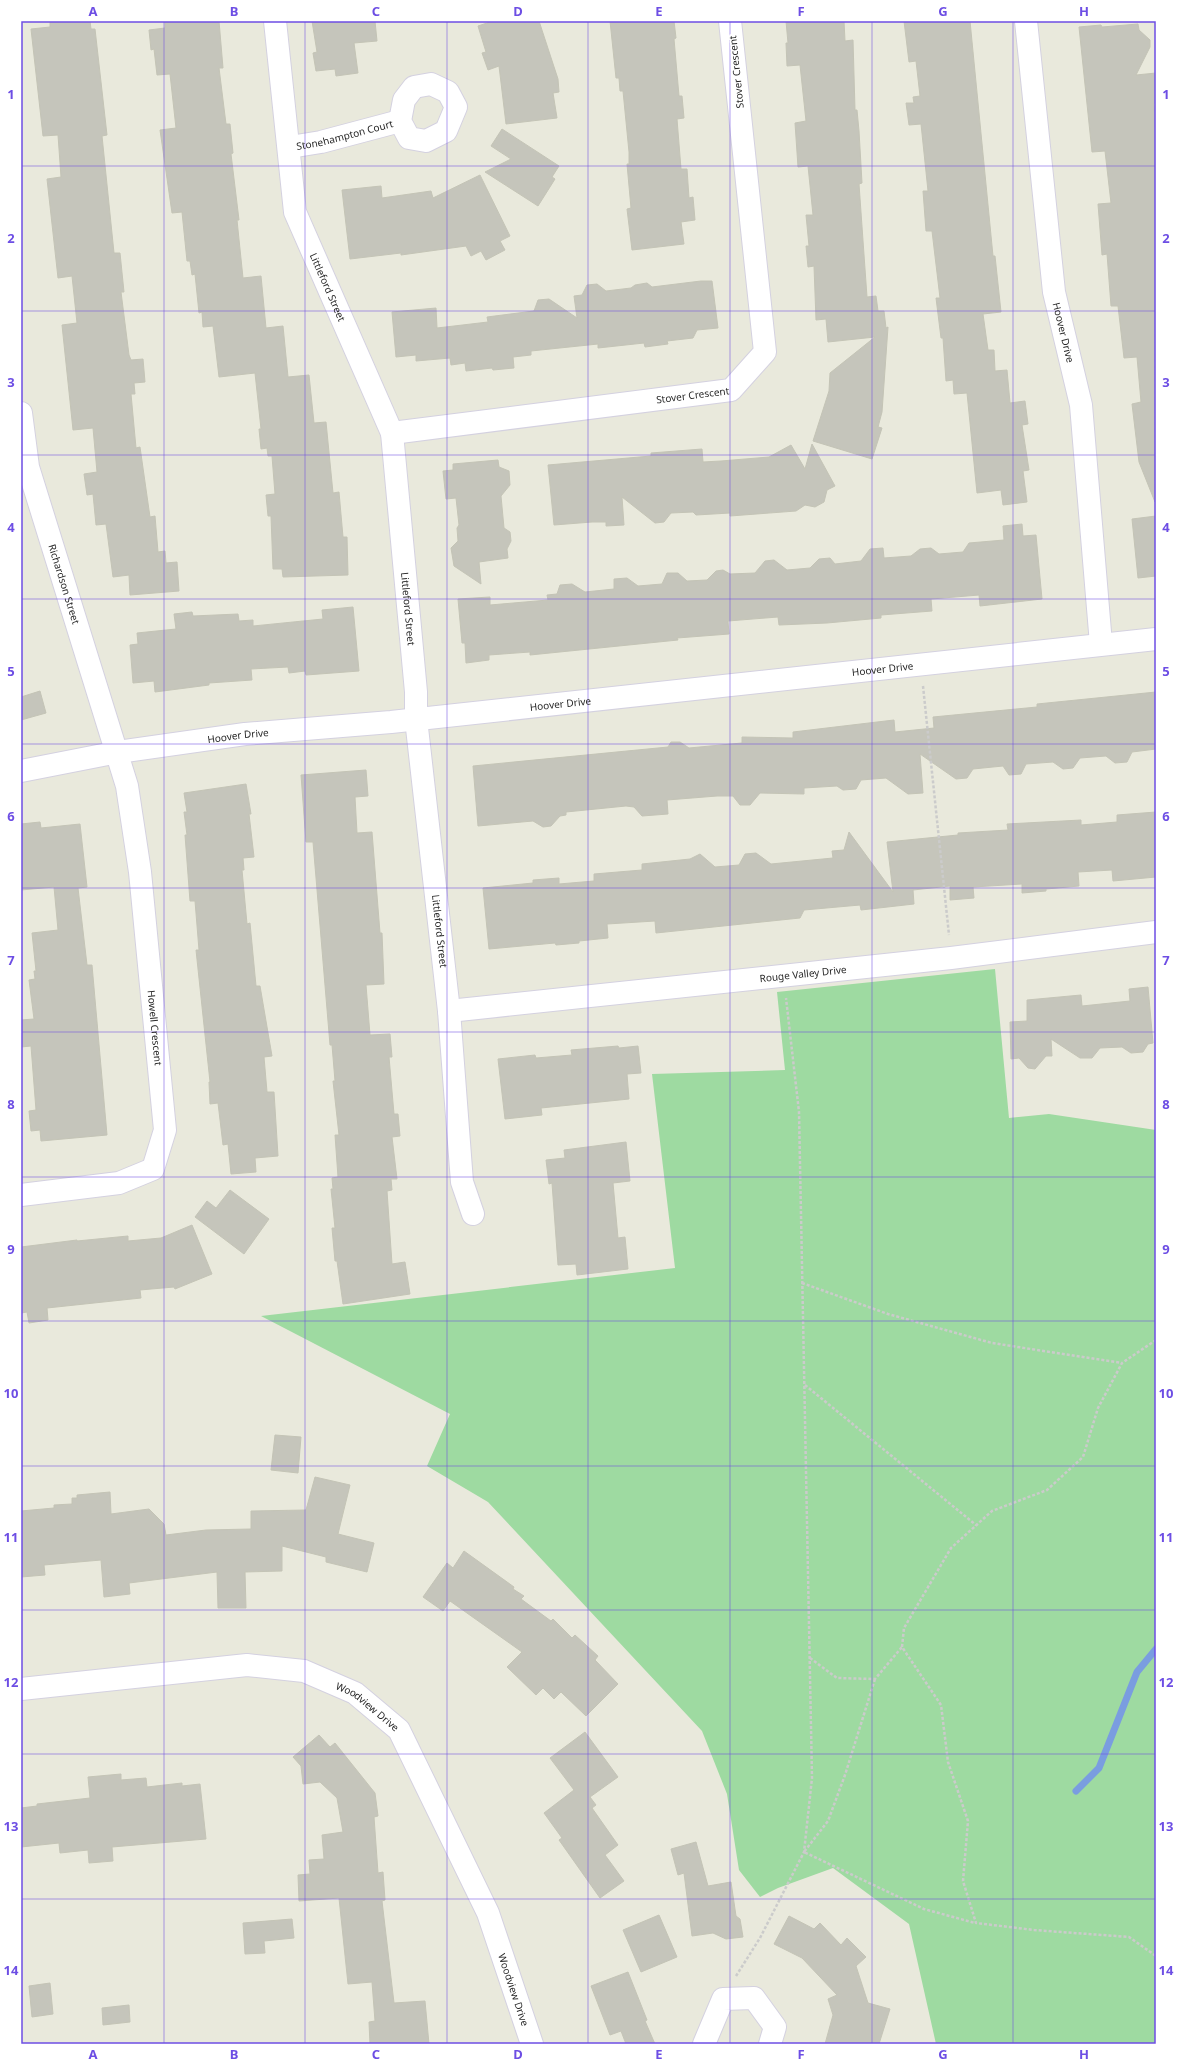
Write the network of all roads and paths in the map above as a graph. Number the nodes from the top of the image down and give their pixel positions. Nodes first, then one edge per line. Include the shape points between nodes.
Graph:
1 (276, 21) edge
2 (730, 21) edge
3 (1026, 21) edge
4 (400, 121) dead end
5 (290, 147) junction
6 (21, 413) edge
7 (392, 433) junction
8 (1156, 639) edge
9 (1101, 644) junction
10 (921, 665) junction
11 (416, 719) junction
12 (118, 752) junction
13 (21, 771) edge
14 (1156, 932) edge
15 (951, 958) junction
16 (784, 976) junction
17 (449, 1011) junction
18 (21, 1195) edge
19 (473, 1214) dead end
20 (802, 1283) junction
21 (1156, 1340) edge
22 (1122, 1363) junction
23 (805, 1385) junction
24 (976, 1525) junction
25 (902, 1647) junction
26 (810, 1658) junction
27 (876, 1679) junction
28 (21, 1689) edge
29 (804, 1852) junction
30 (976, 1923) junction
31 (1156, 1956) edge
32 (723, 1999) junction
33 (532, 2044) edge
34 (704, 2044) edge
35 (770, 2044) edge

1 - 5 street, Littleford Street
2 - 7 street, Stover Crescent via 765,352 731,390
3 - 9 street, Hoover Drive via 1054,292 1080,405
4 - 5 street, Stonehampton Court via 321,142
5 - 7 street, Littleford Street via 295,212
6 - 12 street, Richardson Street via 28,467
7 - 11 street, Littleford Street via 416,692
8 - 9 street, Hoover Drive
9 - 10 street, Hoover Drive
10 - 11 street, Hoover Drive
10 - 15 path
11 - 12 street, Hoover Drive via 245,734
11 - 17 street, Littleford Street
12 - 13 street, Hoover Drive
12 - 18 street, Howell Crescent via 127,786 140,872 165,1130 153,1170 119,1183
14 - 15 street, Rouge Valley Drive
15 - 16 street, Rouge Valley Drive
16 - 17 street, Rouge Valley Drive
16 - 20 path via 798,1112
17 - 19 street, Littleford Street via 462,1182
20 - 22 path via 888,1314 992,1343
20 - 23 path
21 - 22 path
22 - 24 path via 1098,1408 1083,1457 1047,1490 992,1511
23 - 24 path
23 - 26 path
24 - 25 path via 951,1548 904,1628
25 - 27 path
25 - 30 path via 941,1705 948,1762 968,1821 963,1881
26 - 27 path via 837,1678
26 - 29 path via 812,1778
27 - 29 path via 828,1821
28 - 33 street, Woodview Drive via 247,1666 304,1671 355,1693 399,1730 488,1913
29 - 30 path via 924,1909
29 - 32 path via 760,1938
30 - 31 path via 1129,1937
32 - 34 street
32 - 35 street via 754,1998 775,2028

